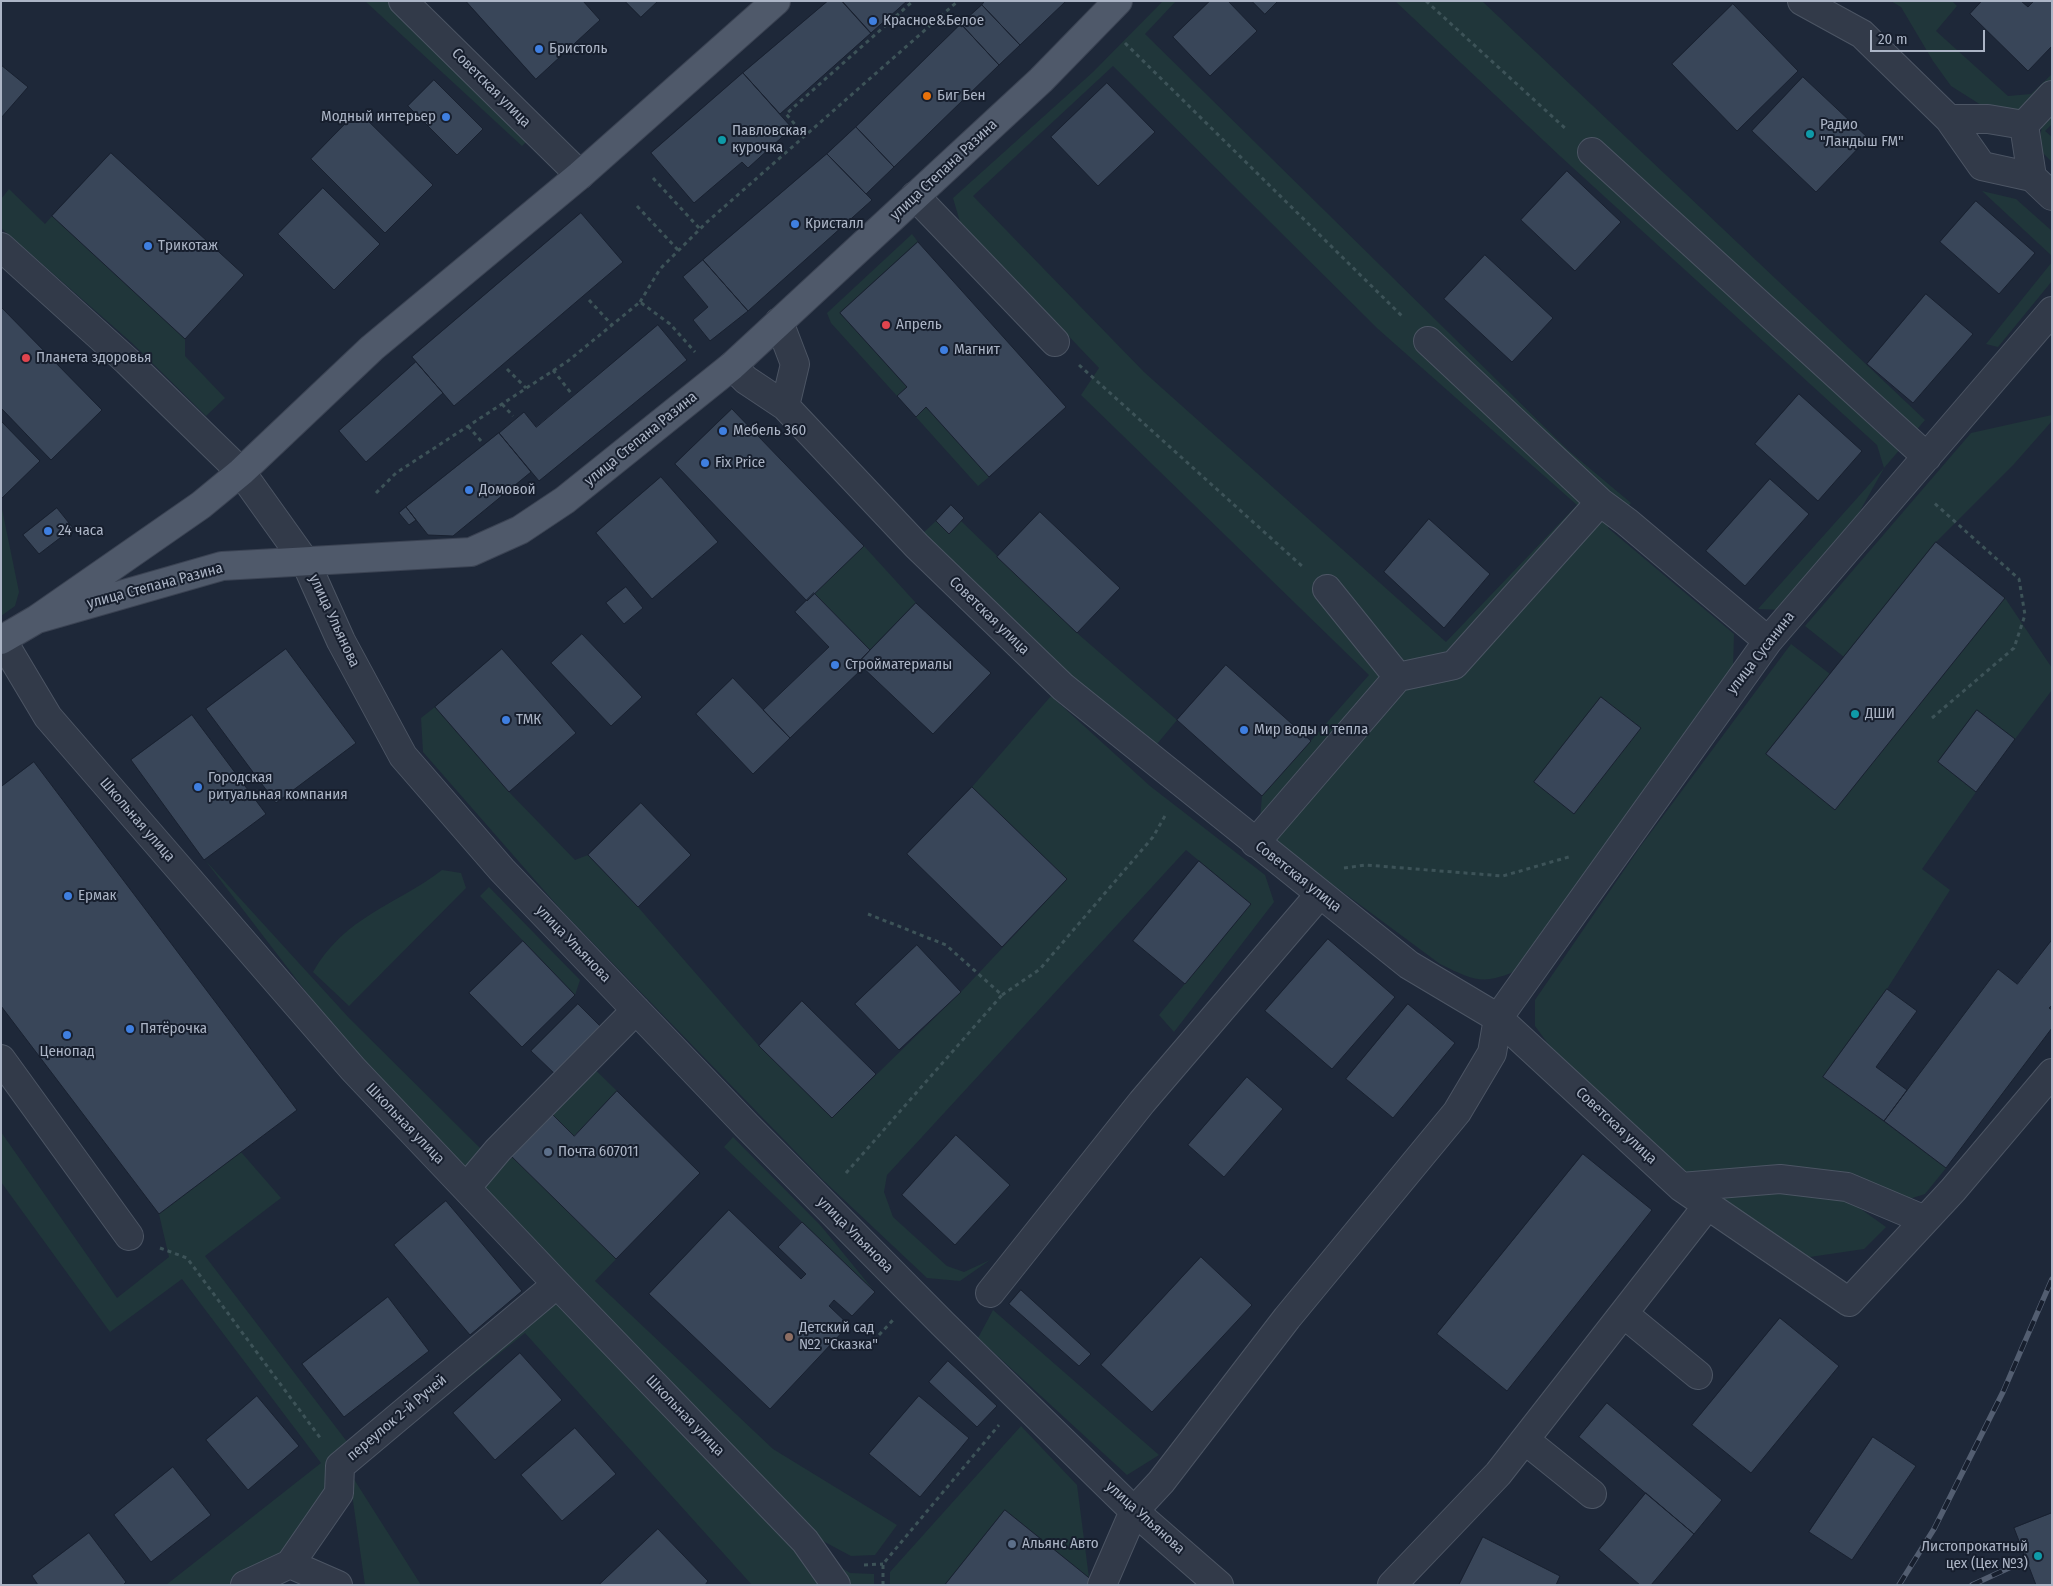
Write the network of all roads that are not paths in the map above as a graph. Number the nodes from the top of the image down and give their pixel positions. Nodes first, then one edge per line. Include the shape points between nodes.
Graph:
1 (403, 1) edge
2 (776, 1) edge
3 (1118, 1) edge
4 (1802, 1) edge
5 (2052, 95) edge
6 (1949, 119) junction
7 (2024, 125) junction
8 (1592, 152) road end
9 (580, 175) junction
10 (2032, 177) junction
11 (915, 196) junction
12 (2052, 196) edge
13 (1, 247) edge
14 (2052, 310) edge
15 (779, 322) junction
16 (1428, 341) road end
17 (1055, 342) road end
18 (732, 366) junction
19 (785, 406) junction
20 (1927, 457) junction
21 (241, 472) junction
22 (1600, 502) junction
23 (306, 563) junction
24 (1327, 589) road end
25 (37, 619) junction
26 (2, 640) edge
27 (1768, 641) junction
28 (1398, 677) junction
29 (1255, 842) junction
30 (1320, 894) junction
31 (636, 1010) junction
32 (1498, 1018) junction
33 (1, 1059) edge
34 (2052, 1074) edge
35 (1681, 1187) junction
36 (466, 1188) junction
37 (1708, 1205) junction
38 (1925, 1220) junction
39 (129, 1236) road end
40 (557, 1284) junction
41 (990, 1293) dead end
42 (1624, 1314) junction
43 (1698, 1376) dead end
44 (1525, 1440) junction
45 (1592, 1494) dead end
46 (1134, 1511) junction
47 (290, 1564) junction
48 (245, 1585) edge
49 (338, 1585) edge
50 (836, 1585) edge
51 (1102, 1585) edge
52 (1220, 1585) edge
53 (1392, 1585) edge

1 - 9 street, Советская улица
2 - 9 main road, улица Степана Разина
3 - 11 main road, улица Степана Разина via 1041,80
4 - 6 street via 1862,34
5 - 7 street
6 - 7 street via 1988,119
6 - 10 street via 1982,166
7 - 10 street
8 - 20 street
9 - 21 main road, улица Степана Разина via 372,348
10 - 12 street
11 - 15 main road, улица Степана Разина
11 - 17 street
13 - 21 street, улица Ульянова via 127,361
14 - 20 street, улица Сусанина
15 - 18 main road, улица Степана Разина
15 - 19 street via 795,364
16 - 22 street
18 - 19 street, Советская улица via 746,380
18 - 23 main road, улица Степана Разина via 565,500 520,530 471,552
19 - 29 street, Советская улица via 917,546 1063,687
20 - 27 street, улица Сусанина
21 - 23 street, улица Ульянова
21 - 25 main road, улица Степана Разина via 186,518
22 - 27 street
22 - 28 street via 1454,665
23 - 25 main road, улица Степана Разина via 222,566
23 - 31 street, улица Ульянова via 341,641 403,756 502,870
24 - 28 street
25 - 26 main road, улица Степана Разина
26 - 36 street, Школьная улица via 48,717 352,1069
27 - 32 street, улица Сусанина
28 - 29 street
29 - 30 street, Советская улица
30 - 32 street, Советская улица via 1409,965
30 - 41 street via 1142,1102
31 - 36 street via 498,1150
31 - 46 street, улица Ульянова via 747,1126
32 - 35 street, Советская улица
32 - 46 street via 1492,1053 1457,1112 1287,1318 1162,1482
33 - 39 street
34 - 38 street
35 - 37 street, Советская улица
35 - 38 street via 1780,1179 1847,1188
36 - 40 street, Школьная улица
37 - 38 street, Советская улица via 1850,1302
37 - 42 street
40 - 47 street, переулок 2-й Ручей via 340,1466 339,1493
40 - 50 street, Школьная улица via 805,1541
42 - 43 street
42 - 44 street
44 - 45 street
44 - 53 street via 1498,1474
46 - 51 street
46 - 52 street, улица Ульянова
47 - 48 street
47 - 49 street

